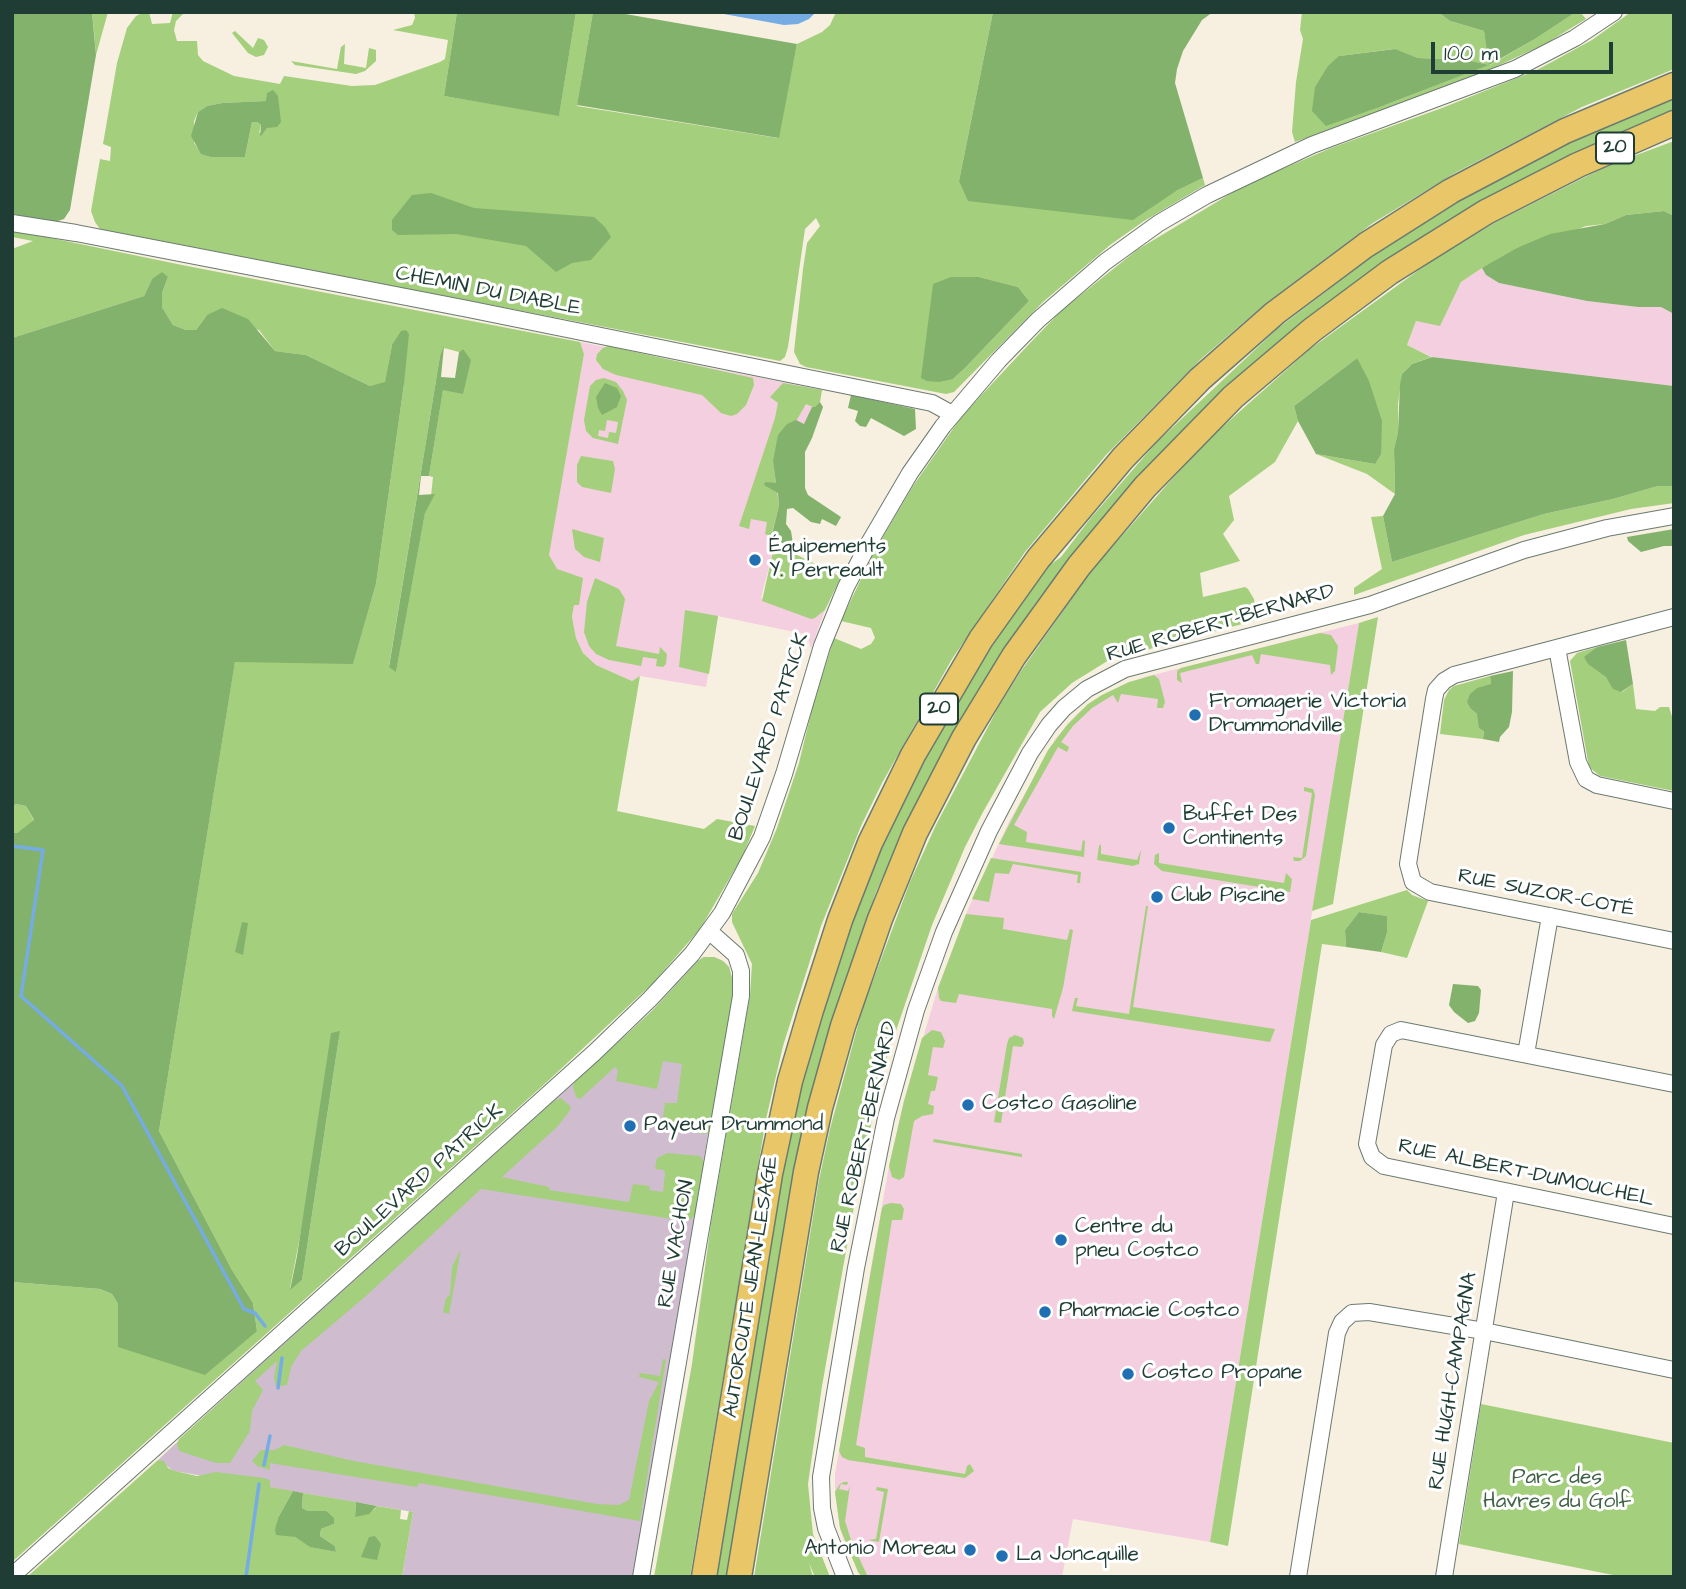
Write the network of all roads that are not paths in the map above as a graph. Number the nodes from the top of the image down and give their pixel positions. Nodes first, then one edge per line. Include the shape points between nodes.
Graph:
1 (1614, 12) edge
2 (1674, 85) edge
3 (1674, 124) edge
4 (12, 223) edge
5 (952, 414) junction
6 (1674, 516) edge
7 (1674, 617) edge
8 (1557, 648) junction
9 (1674, 801) edge
10 (1550, 916) junction
11 (709, 931) junction
12 (1674, 941) edge
13 (1526, 1054) junction
14 (1674, 1084) edge
15 (1506, 1192) junction
16 (1674, 1226) edge
17 (1484, 1331) junction
18 (1674, 1370) edge
19 (12, 1576) edge
20 (641, 1577) edge
21 (704, 1577) edge
22 (739, 1577) edge
23 (845, 1577) edge
24 (1298, 1577) edge
25 (1444, 1577) edge

1 - 5 street, BOULEVARD PATRICK via 1515,69 1302,150 1185,207 1071,289
2 - 21 highway, AUTOROUTE JEAN-LESAGE / 20 via 1565,131 1458,187 1373,240 1275,313 1200,379 1123,458 1038,559 981,639 913,755 873,836 803,1036 770,1174
3 - 22 highway, AUTOROUTE JEAN-LESAGE / 20 via 1586,161 1471,220 1305,335 1233,397 1145,487 1070,577 1014,656 956,753 909,846 843,1026 804,1185
4 - 5 street, CHEMIN DU DIABLE via 932,403
5 - 11 street, BOULEVARD PATRICK via 898,492 846,587 822,646 768,822 743,877
6 - 23 street, RUE ROBERT-BERNARD via 1539,546 1370,605 1125,669 1078,695 1043,733 982,845 944,932 916,1010 886,1118 821,1477 826,1528
7 - 8 street
8 - 9 street via 1576,754 1586,779
8 - 10 street, RUE SUZOR-COTÉ via 1454,675 1436,691 1408,864 1413,882 1430,892
10 - 12 street, RUE SUZOR-COTÉ
10 - 13 street
11 - 19 street, BOULEVARD PATRICK via 664,985 595,1052
11 - 20 street, RUE VACHON via 736,955 741,996
13 - 14 street
13 - 15 street, RUE ALBERT-DUMOUCHEL via 1408,1030 1391,1034 1383,1048 1367,1140 1371,1157 1384,1166
15 - 16 street, RUE ALBERT-DUMOUCHEL
15 - 17 street, RUE HUGH-CAMPAGNA
17 - 18 street
17 - 24 street via 1366,1311 1352,1313 1342,1322
17 - 25 street, RUE HUGH-CAMPAGNA

